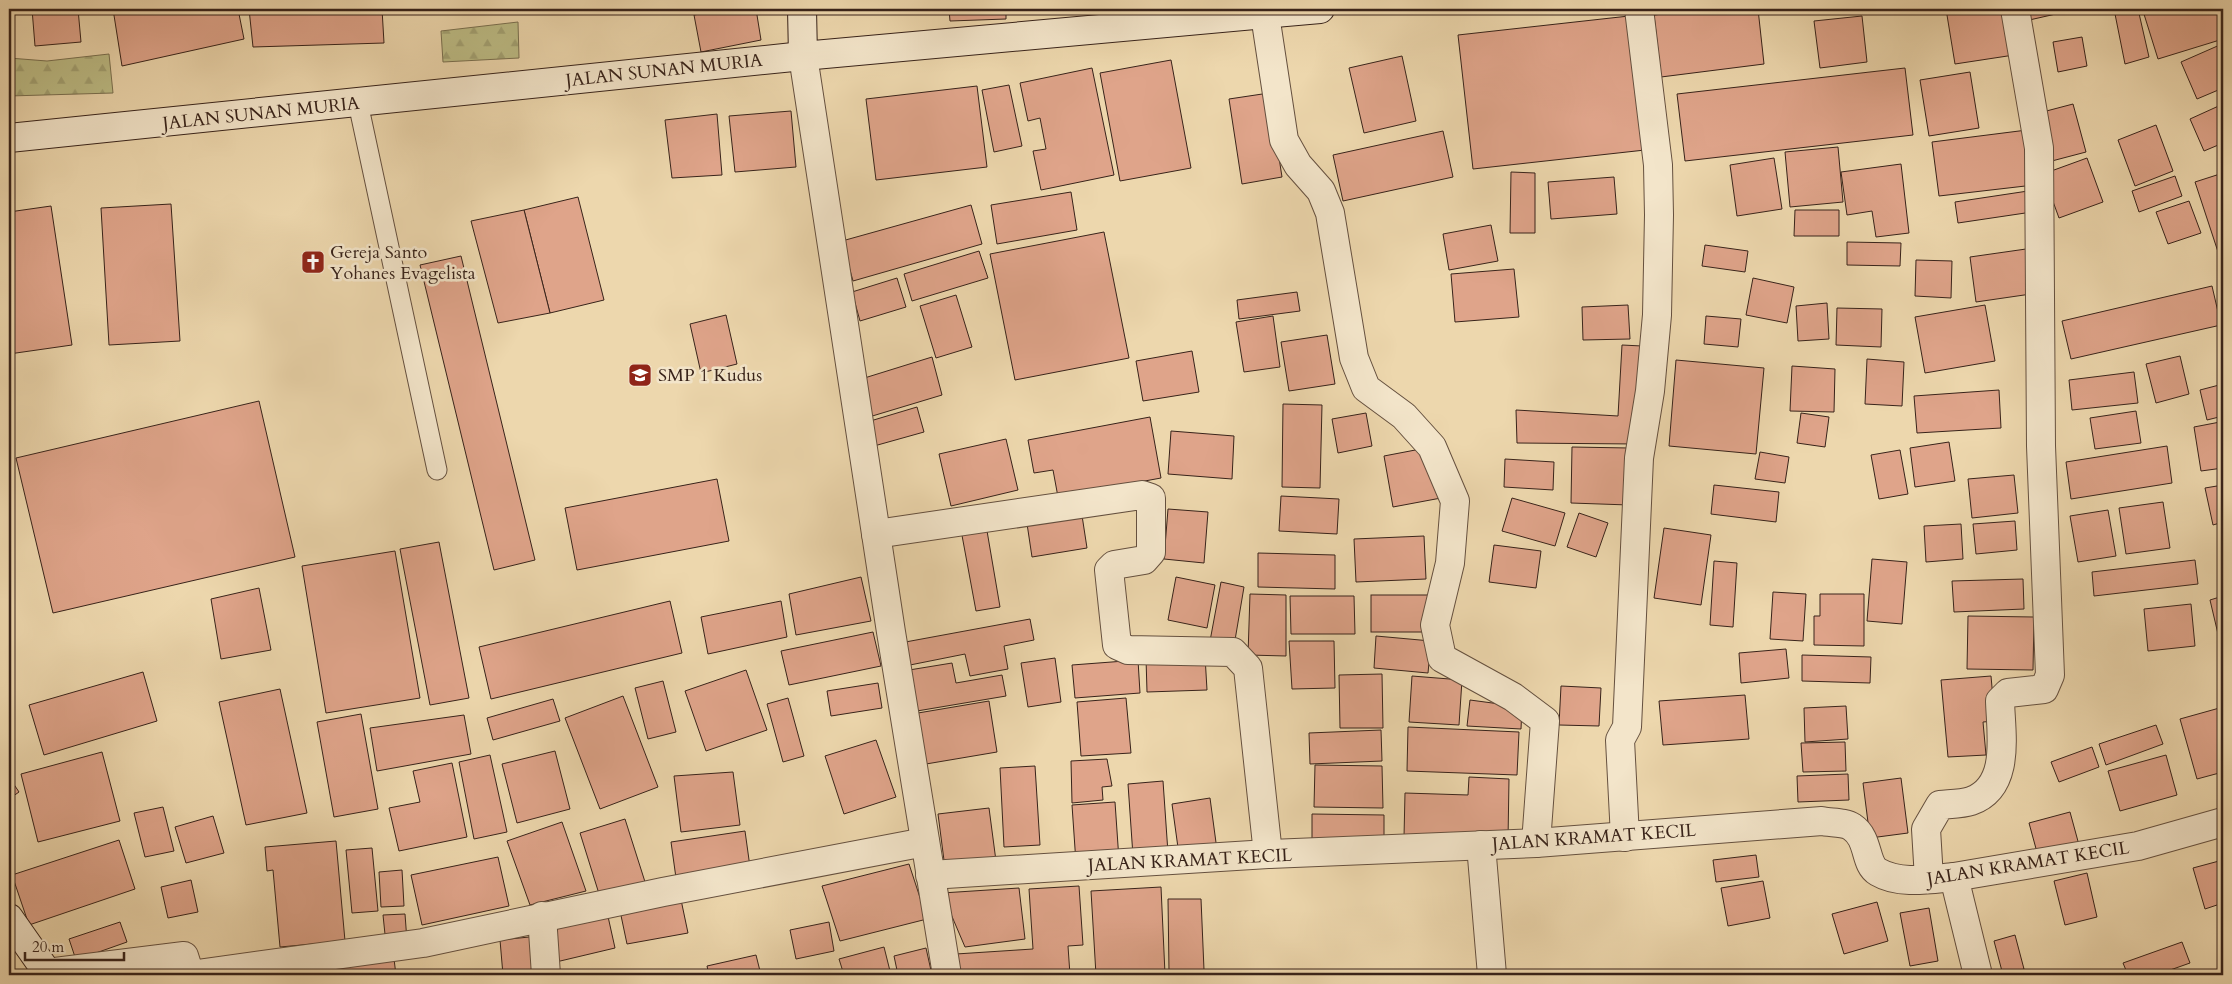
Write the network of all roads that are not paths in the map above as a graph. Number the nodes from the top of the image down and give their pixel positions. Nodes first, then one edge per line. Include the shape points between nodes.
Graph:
1 (802, 9) edge
2 (1320, 9) edge
3 (1639, 9) edge
4 (2015, 9) edge
5 (1265, 15) junction
6 (803, 56) junction
7 (358, 103) junction
8 (9, 138) edge
9 (437, 470) dead end
10 (876, 534) junction
11 (2223, 822) edge
12 (1624, 836) junction
13 (925, 842) junction
14 (1536, 843) junction
15 (1481, 845) junction
16 (1268, 854) junction
17 (930, 875) junction
18 (1942, 878) junction
19 (542, 916) junction
20 (9, 918) edge
21 (48, 974) edge
22 (546, 975) edge
23 (947, 975) edge
24 (1492, 975) edge
25 (1978, 975) edge

1 - 6 street
2 - 5 street, JALAN SUNAN MURIA
3 - 12 street via 1658,165 1659,215 1657,315 1650,391 1639,458 1626,727 1620,740
4 - 18 street via 2039,148 2041,446 2050,675 2044,689 2008,693 2000,701 2002,759 1989,791 1970,802 1940,804 1926,829
5 - 6 street, JALAN SUNAN MURIA
5 - 14 street via 1284,140 1298,165 1321,191 1330,213 1354,358 1366,388 1404,416 1432,447 1455,501 1450,563 1435,625 1442,658 1513,697 1545,721
6 - 7 street, JALAN SUNAN MURIA
6 - 10 street
7 - 8 street, JALAN SUNAN MURIA
7 - 9 lane
10 - 13 street
10 - 16 street via 1142,495 1151,498 1151,552 1144,560 1114,565 1109,570 1117,646 1128,650 1233,652 1248,668
11 - 18 street, JALAN KRAMAT KECIL via 2138,846
12 - 14 street, JALAN KRAMAT KECIL
12 - 18 street, JALAN KRAMAT KECIL via 1822,821 1851,826 1863,838 1870,861 1877,871 1896,879
13 - 17 street
13 - 19 street
14 - 15 street, JALAN KRAMAT KECIL
15 - 16 street, JALAN KRAMAT KECIL
15 - 24 street
16 - 17 street, JALAN KRAMAT KECIL
17 - 23 street
18 - 25 street
19 - 21 street via 423,943 190,974 184,956
19 - 22 street
20 - 21 street

